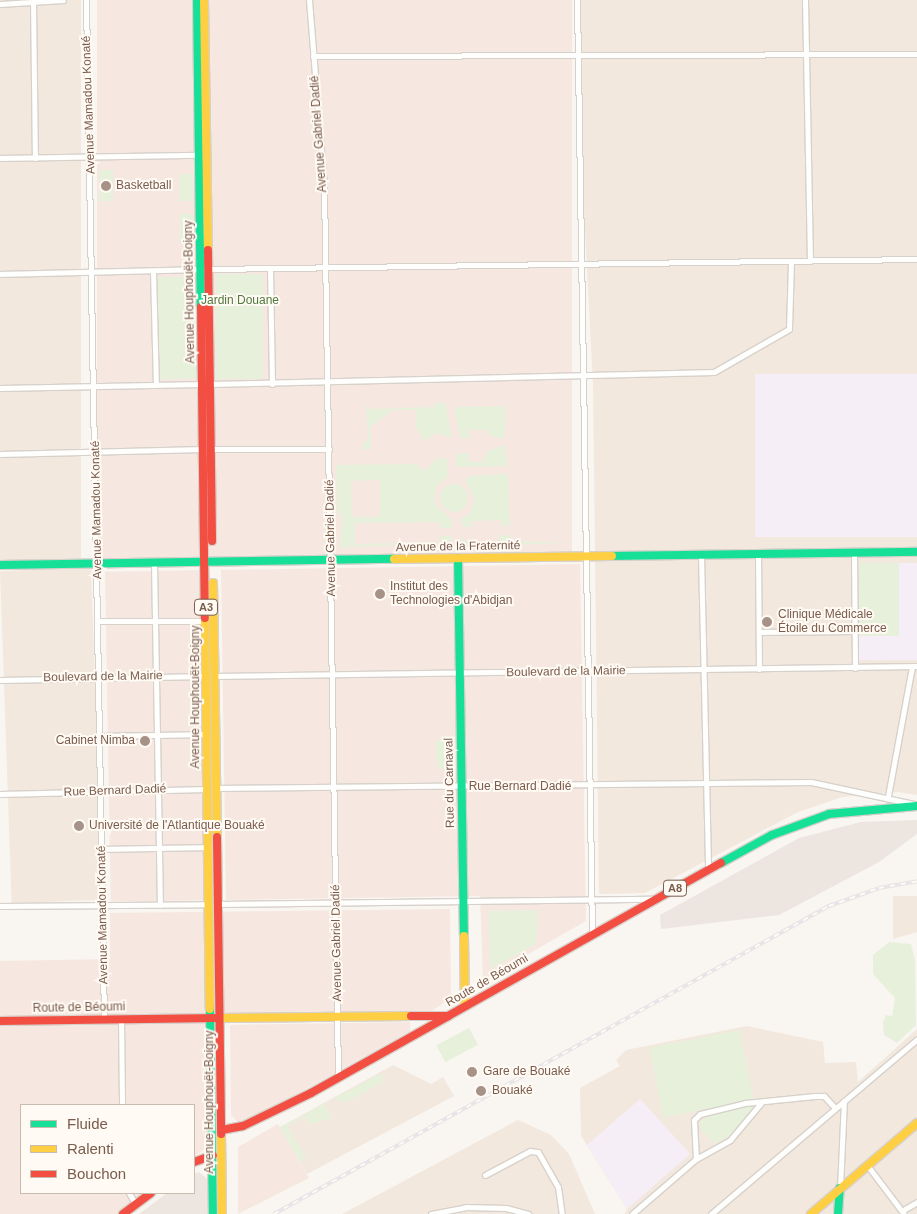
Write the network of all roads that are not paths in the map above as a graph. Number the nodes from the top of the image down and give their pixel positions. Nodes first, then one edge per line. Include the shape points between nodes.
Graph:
1 (63, 0) edge
2 (86, 0) edge
3 (197, 0) edge
4 (204, 0) edge
5 (309, 0) edge
6 (577, 0) edge
7 (805, 0) edge
8 (33, 2) edge
9 (0, 4) edge
10 (806, 52) junction
11 (578, 54) junction
12 (917, 54) edge
13 (313, 56) junction
14 (200, 155) junction
15 (91, 157) junction
16 (0, 158) edge
17 (35, 158) junction
18 (917, 259) edge
19 (791, 261) junction
20 (810, 261) junction
21 (582, 265) junction
22 (326, 268) junction
23 (206, 269) junction
24 (270, 269) junction
25 (153, 272) junction
26 (93, 273) junction
27 (0, 274) edge
28 (584, 377) junction
29 (328, 382) junction
30 (156, 384) junction
31 (206, 384) junction
32 (272, 384) junction
33 (95, 386) junction
34 (0, 388) edge
35 (207, 449) junction
36 (329, 449) junction
37 (96, 452) junction
38 (0, 454) edge
39 (917, 552) edge
40 (854, 553) junction
41 (758, 554) junction
42 (701, 556) junction
43 (587, 557) junction
44 (458, 558) junction
45 (331, 560) junction
46 (209, 562) junction
47 (98, 563) junction
48 (154, 563) junction
49 (0, 565) edge
50 (206, 620) junction
51 (99, 621) junction
52 (156, 621) junction
53 (855, 631) junction
54 (759, 632) junction
55 (915, 666) edge
56 (855, 668) junction
57 (759, 669) junction
58 (703, 670) junction
59 (588, 672) junction
60 (459, 673) junction
61 (332, 674) junction
62 (157, 676) junction
63 (211, 676) junction
64 (100, 677) junction
65 (0, 680) edge
66 (208, 734) junction
67 (158, 735) junction
68 (101, 736) junction
69 (706, 784) junction
70 (590, 786) junction
71 (462, 787) junction
72 (217, 788) junction
73 (334, 788) junction
74 (207, 789) junction
75 (159, 790) junction
76 (101, 791) junction
77 (0, 794) edge
78 (888, 796) junction
79 (917, 806) edge
80 (208, 847) junction
81 (159, 848) junction
82 (102, 849) junction
83 (708, 870) junction
84 (655, 899) junction
85 (592, 901) junction
86 (337, 903) junction
87 (464, 903) junction
88 (214, 904) junction
89 (160, 905) junction
90 (0, 906) edge
91 (103, 906) junction
92 (592, 934) junction
93 (466, 1006) junction
94 (448, 1016) junction
95 (338, 1017) junction
96 (217, 1018) junction
97 (104, 1019) junction
98 (121, 1019) junction
99 (0, 1021) edge
100 (917, 1039) edge
101 (338, 1078) junction
102 (844, 1101) junction
103 (761, 1103) junction
104 (122, 1104) edge
105 (835, 1108) junction
106 (917, 1123) edge
107 (222, 1130) junction
108 (213, 1155) junction
109 (696, 1159) junction
110 (195, 1162) edge
111 (867, 1165) junction
112 (485, 1175) dead end
113 (840, 1188) junction
114 (130, 1194) edge
115 (150, 1194) edge
116 (917, 1202) edge
117 (136, 1205) junction
118 (466, 1207) junction
119 (904, 1212) edge
120 (123, 1214) edge
121 (213, 1214) edge
122 (222, 1214) edge
123 (430, 1214) edge
124 (466, 1214) edge
125 (528, 1214) edge
126 (562, 1214) edge
127 (632, 1214) edge
128 (711, 1214) edge
129 (811, 1214) edge
130 (838, 1214) edge

1 - 8 street
2 - 15 street, Avenue Mamadou Konaté
3 - 14 main road, Avenue Houphouët-Boigny / A3
4 - 23 main road, Avenue Houphouët-Boigny / A3
5 - 13 street, Avenue Gabriel Dadié
6 - 11 street
7 - 10 street
8 - 9 street
8 - 17 street
10 - 11 street
10 - 12 street
10 - 20 street
11 - 13 street
11 - 21 street
13 - 22 street, Avenue Gabriel Dadié
14 - 15 street
14 - 23 main road, Avenue Houphouët-Boigny / A3
15 - 17 street
15 - 26 street, Avenue Mamadou Konaté
16 - 17 street
18 - 20 street
19 - 20 street
19 - 21 street
19 - 28 street via 789,329 717,371
21 - 22 street
21 - 28 street
22 - 24 street
22 - 29 street, Avenue Gabriel Dadié
23 - 24 street
23 - 25 street
23 - 31 main road, Avenue Houphouët-Boigny / A3
24 - 32 street
25 - 26 street
25 - 30 street
26 - 27 street
26 - 33 street, Avenue Mamadou Konaté
28 - 29 street
28 - 43 street
29 - 32 street
29 - 36 street, Avenue Gabriel Dadié
30 - 31 street
30 - 33 street
31 - 32 street
31 - 35 main road, Avenue Houphouët-Boigny / A3
33 - 34 street
33 - 37 street, Avenue Mamadou Konaté
35 - 36 street
35 - 37 street
35 - 46 main road, Avenue Houphouët-Boigny / A3
36 - 45 street, Avenue Gabriel Dadié
37 - 38 street
37 - 47 street, Avenue Mamadou Konaté
39 - 40 main road, Avenue de la Fraternité
40 - 41 main road, Avenue de la Fraternité
40 - 53 street
41 - 42 main road, Avenue de la Fraternité
41 - 54 street
42 - 43 main road, Avenue de la Fraternité
42 - 58 street
43 - 44 main road, Avenue de la Fraternité
43 - 59 street
44 - 45 main road, Avenue de la Fraternité
44 - 60 main road, Rue du Carnaval
45 - 46 main road, Avenue de la Fraternité
45 - 61 street, Avenue Gabriel Dadié
46 - 48 main road, Avenue de la Fraternité
46 - 50 main road, Avenue Houphouët-Boigny / A3
46 - 63 main road, Avenue Houphouët-Boigny / A3
47 - 48 main road, Avenue de la Fraternité
47 - 49 main road, Avenue de la Fraternité
47 - 51 street, Avenue Mamadou Konaté
48 - 52 street
50 - 52 street
50 - 63 main road, Avenue Houphouët-Boigny / A3
51 - 52 street
51 - 64 street, Avenue Mamadou Konaté
52 - 62 street
53 - 54 street
53 - 56 street
54 - 57 street
55 - 56 street, Boulevard de la Mairie
55 - 78 street
56 - 57 street, Boulevard de la Mairie
57 - 58 street, Boulevard de la Mairie
58 - 59 street, Boulevard de la Mairie
58 - 69 street
59 - 60 street, Boulevard de la Mairie
59 - 70 street
60 - 61 street, Boulevard de la Mairie
60 - 71 main road, Rue du Carnaval
61 - 63 street, Boulevard de la Mairie
61 - 73 street, Avenue Gabriel Dadié
62 - 63 street, Boulevard de la Mairie
62 - 64 street, Boulevard de la Mairie
62 - 67 street
63 - 66 main road, Avenue Houphouët-Boigny / A3
63 - 72 main road, Avenue Houphouët-Boigny / A3
64 - 65 street, Boulevard de la Mairie
64 - 68 street, Avenue Mamadou Konaté
66 - 67 street
66 - 74 main road, Avenue Houphouët-Boigny / A3
67 - 68 street
67 - 75 street
68 - 76 street, Avenue Mamadou Konaté
69 - 70 street, Rue Bernard Dadié
69 - 78 street, Rue Bernard Dadié via 811,782
69 - 83 street
70 - 71 street, Rue Bernard Dadié
70 - 85 street
71 - 73 street, Rue Bernard Dadié
71 - 87 main road, Rue du Carnaval
72 - 73 street, Rue Bernard Dadié
72 - 74 street, Rue Bernard Dadié
72 - 88 main road, Avenue Houphouët-Boigny / A3
73 - 86 street, Avenue Gabriel Dadié
74 - 75 street, Rue Bernard Dadié
74 - 80 main road, Avenue Houphouët-Boigny / A3
75 - 76 street, Rue Bernard Dadié
75 - 81 street
76 - 77 street, Rue Bernard Dadié
76 - 82 street, Avenue Mamadou Konaté
78 - 79 street, Rue Bernard Dadié
79 - 83 main road, Route de Béoumi / A8 via 869,807 800,823
80 - 81 street
80 - 88 main road, Avenue Houphouët-Boigny / A3
81 - 82 street
81 - 89 street
82 - 91 street, Avenue Mamadou Konaté
83 - 84 main road, Route de Béoumi / A8
84 - 85 street
84 - 92 main road, Route de Béoumi / A8
85 - 87 street
85 - 92 street
86 - 87 street
86 - 88 street
86 - 95 street, Avenue Gabriel Dadié
87 - 93 main road, Rue du Carnaval
88 - 89 street
88 - 96 main road, Avenue Houphouët-Boigny / A3
89 - 91 street
90 - 91 street
91 - 97 street, Avenue Mamadou Konaté
92 - 93 main road, Route de Béoumi / A8
93 - 94 main road, Route de Béoumi / A8
94 - 95 main road, Route de Béoumi / A8
94 - 101 main road
95 - 96 main road, Route de Béoumi / A8
95 - 101 street, Avenue Gabriel Dadié
96 - 98 main road, Route de Béoumi / A8
96 - 107 main road, Avenue Houphouët-Boigny / A3
96 - 108 main road, Avenue Houphouët-Boigny / A3
97 - 98 main road, Route de Béoumi / A8
97 - 99 main road, Route de Béoumi / A8
98 - 104 street
100 - 102 street
101 - 107 main road via 243,1126
102 - 105 street
102 - 113 street
103 - 105 street via 824,1096
103 - 109 street via 730,1140
103 - 109 street via 696,1117
105 - 128 street
106 - 111 main road
107 - 122 main road, Avenue Houphouët-Boigny / A3
108 - 110 main road
108 - 121 main road, Avenue Houphouët-Boigny / A3
109 - 127 street
111 - 113 main road
111 - 119 street
112 - 126 street via 530,1151 538,1152 558,1188
113 - 129 main road
113 - 130 main road
114 - 117 street
115 - 117 main road
116 - 119 street
117 - 120 main road
118 - 123 street
118 - 124 street
118 - 125 street via 506,1208

